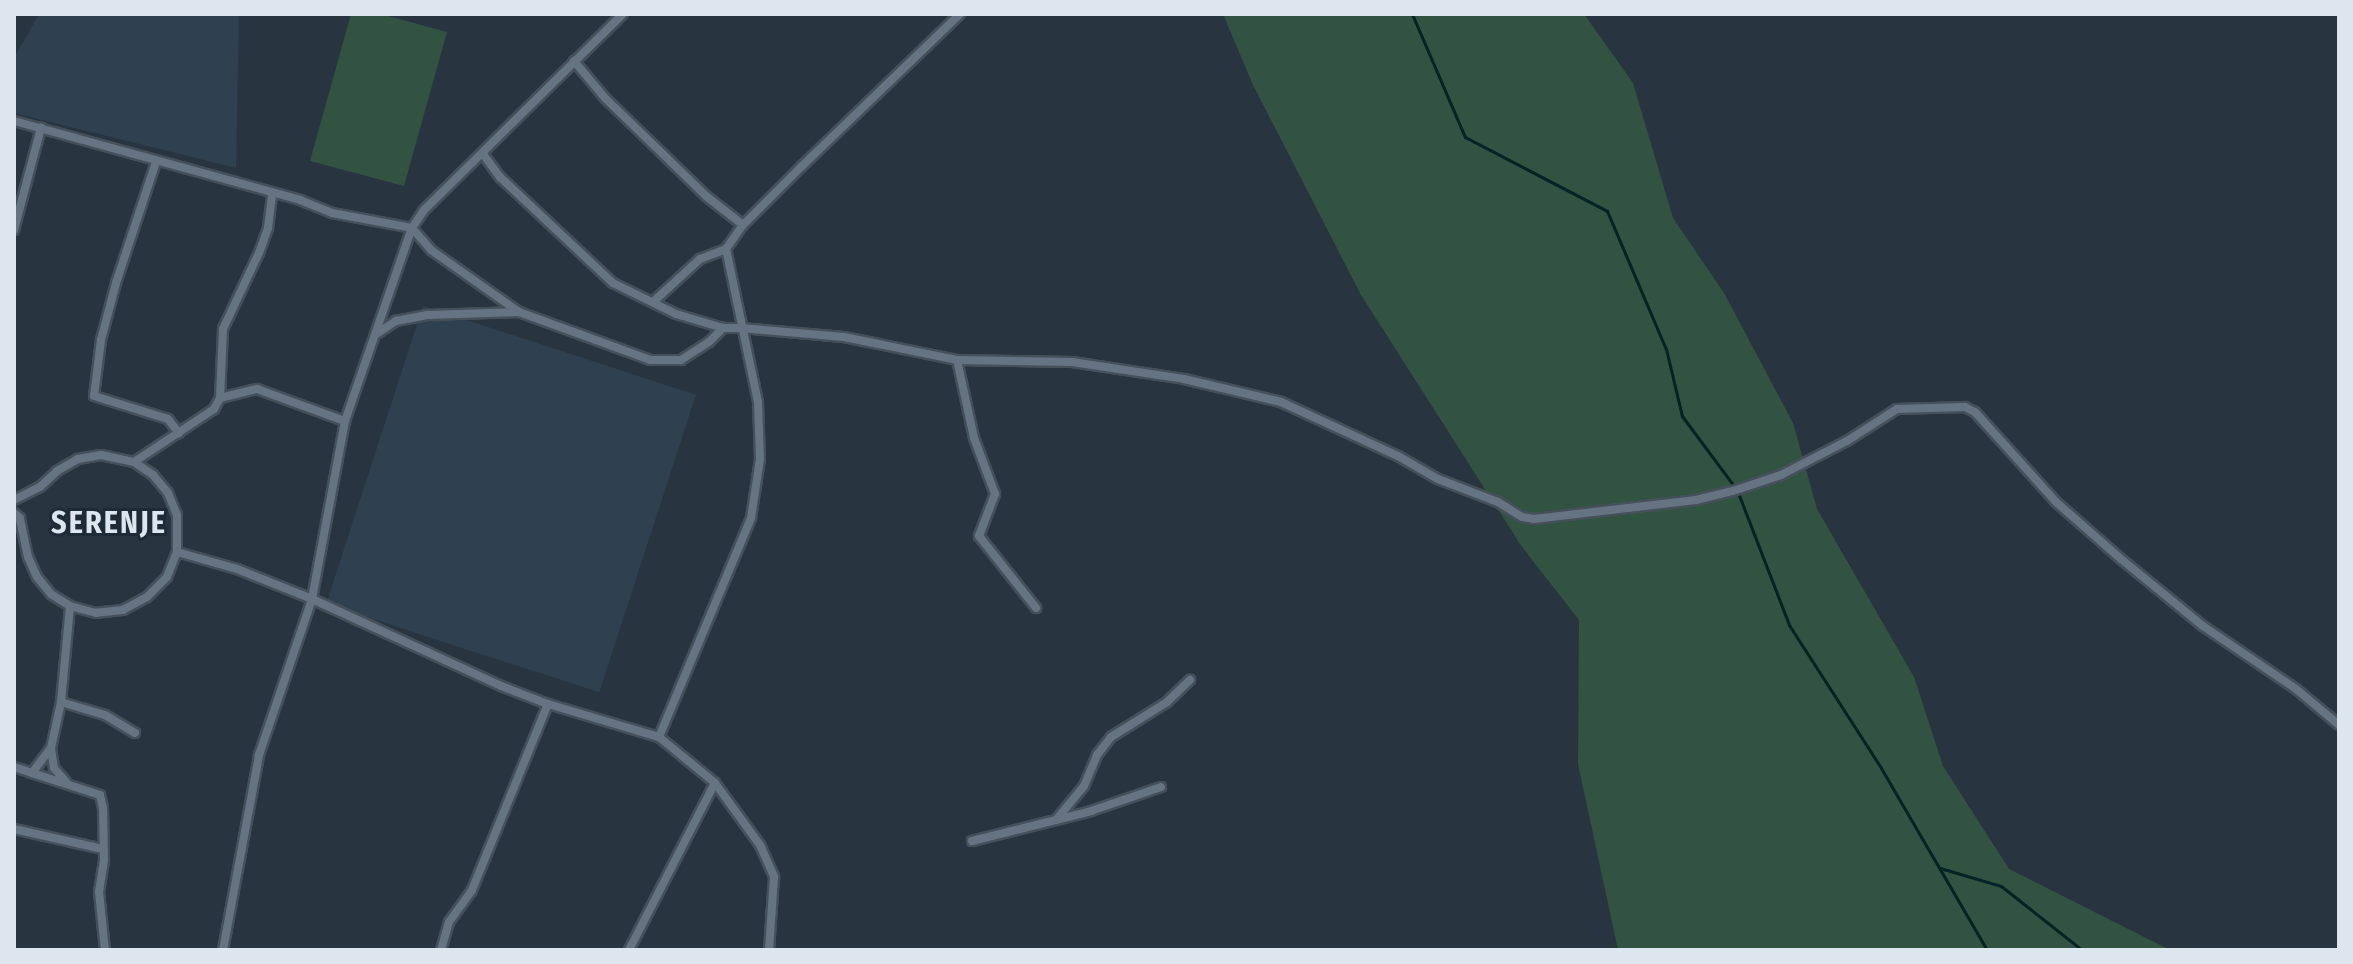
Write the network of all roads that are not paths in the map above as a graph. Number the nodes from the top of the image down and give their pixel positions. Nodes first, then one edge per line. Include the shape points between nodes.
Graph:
1 (623, 14) edge
2 (960, 14) edge
3 (574, 61) junction
4 (14, 121) edge
5 (41, 128) junction
6 (483, 154) junction
7 (156, 162) junction
8 (272, 193) junction
9 (743, 225) junction
10 (412, 228) junction
11 (14, 230) edge
12 (726, 249) junction
13 (653, 302) junction
14 (519, 312) junction
15 (723, 328) junction
16 (741, 328) junction
17 (378, 333) junction
18 (957, 360) junction
19 (220, 398) junction
20 (345, 421) junction
21 (179, 433) junction
22 (134, 462) junction
23 (14, 500) edge
24 (14, 513) edge
25 (177, 552) junction
26 (312, 599) junction
27 (70, 606) junction
28 (1036, 608) dead end
29 (1190, 680) dead end
30 (61, 702) junction
31 (548, 704) junction
32 (2339, 725) edge
33 (135, 733) dead end
34 (659, 737) junction
35 (51, 748) junction
36 (14, 767) edge
37 (32, 773) junction
38 (715, 783) junction
39 (68, 784) junction
40 (1161, 787) dead end
41 (1056, 820) junction
42 (14, 829) edge
43 (972, 841) dead end
44 (103, 849) junction
45 (105, 950) edge
46 (223, 950) edge
47 (441, 950) edge
48 (629, 950) edge
49 (769, 950) edge

1 - 3 street
2 - 9 street
3 - 6 street
3 - 9 street via 605,98
4 - 5 street
5 - 7 street
5 - 11 street
6 - 10 street
6 - 13 street via 511,188 613,283
7 - 8 street
7 - 21 street via 112,298 94,396 168,419
8 - 10 street via 332,213
8 - 19 street via 263,241 223,329
9 - 12 street
10 - 14 street via 431,250
10 - 17 street
12 - 13 street via 700,259
12 - 16 street
13 - 15 street
14 - 15 street via 650,360 681,360
14 - 17 street via 428,315 396,321
15 - 16 street
16 - 18 street via 844,337
16 - 34 street via 758,402 760,459 751,518
17 - 20 street
18 - 28 street via 974,438 995,494 979,536
18 - 32 street via 1072,362 1266,396 1534,519 1733,491 1781,475 1897,409 1965,407 2056,502 2121,559
19 - 20 street via 257,389
19 - 21 street via 214,409
20 - 26 street
21 - 22 street
22 - 23 street via 101,455 78,459
22 - 25 street via 168,493 177,515
24 - 27 street via 37,577
25 - 26 street
25 - 27 street via 167,577 123,610 96,613
26 - 31 street
26 - 46 street via 259,755
27 - 30 street
29 - 41 street via 1167,702 1111,737 1084,786
30 - 33 street via 105,715
30 - 35 street
31 - 34 street
31 - 47 street via 472,890 449,922
34 - 38 street
35 - 37 street
35 - 39 street via 54,768
36 - 37 street
37 - 39 street
38 - 48 street
38 - 49 street via 760,845 774,877
39 - 44 street via 100,795
40 - 41 street
41 - 43 street
42 - 44 street
44 - 45 street via 99,892

